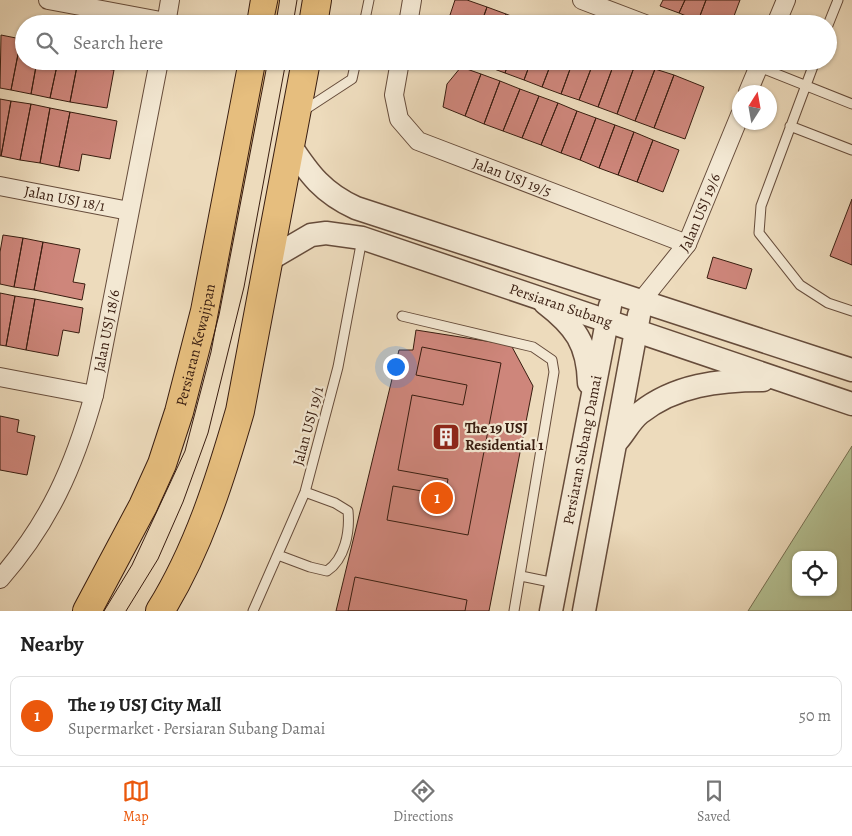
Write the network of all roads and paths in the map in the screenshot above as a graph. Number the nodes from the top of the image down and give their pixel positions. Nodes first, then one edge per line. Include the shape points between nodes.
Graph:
1 (48, 0) edge
2 (170, 0) edge
3 (265, 0) edge
4 (318, 0) edge
5 (369, 0) edge
6 (412, 0) edge
7 (582, 0) edge
8 (786, 0) edge
9 (838, 0) edge
10 (125, 15) edge
11 (167, 15) edge
12 (262, 15) edge
13 (315, 15) edge
14 (366, 15) edge
15 (410, 15) edge
16 (621, 15) edge
17 (780, 15) edge
18 (832, 15) edge
19 (156, 70) edge
20 (251, 70) edge
21 (304, 70) edge
22 (354, 70) edge
23 (398, 70) edge
24 (753, 70) edge
25 (770, 70) edge
26 (811, 70) edge
27 (749, 85) edge
28 (805, 86) junction
29 (852, 104) edge
30 (295, 115) junction
31 (790, 126) junction
32 (734, 130) edge
33 (290, 145) junction
34 (852, 150) edge
35 (0, 186) edge
36 (129, 211) junction
37 (362, 238) junction
38 (687, 244) junction
39 (270, 259) junction
40 (613, 290) junction
41 (530, 293) junction
42 (642, 300) junction
43 (852, 311) edge
44 (402, 316) dead end
45 (608, 320) junction
46 (637, 330) junction
47 (852, 370) edge
48 (0, 377) edge
49 (784, 380) junction
50 (94, 395) junction
51 (852, 404) edge
52 (589, 414) junction
53 (616, 444) junction
54 (305, 492) junction
55 (278, 555) junction
56 (3, 572) edge
57 (521, 576) junction
58 (556, 583) junction
59 (87, 611) edge
60 (160, 611) edge
61 (252, 611) edge
62 (514, 611) edge
63 (551, 611) edge
64 (584, 611) edge

1 - 10 street
2 - 11 street
3 - 12 main road
4 - 13 main road
5 - 14 lane
6 - 15 street
7 - 16 street
8 - 17 street
9 - 18 lane
19 - 36 street, Jalan USJ 18/6
20 - 59 main road, Persiaran Kewajipan via 194,360 165,455 143,506
21 - 30 main road
22 - 30 lane via 352,79
23 - 38 street, Jalan USJ 19/5 via 394,95 399,120 418,141
24 - 27 street
25 - 28 lane
26 - 28 lane
28 - 29 lane
28 - 31 lane
30 - 33 main road
31 - 34 lane
31 - 43 lane via 761,206 759,233 800,285 828,303
32 - 38 street, Jalan USJ 19/6
33 - 39 main road
33 - 40 street, Persiaran Subang via 310,176 337,199 356,208
35 - 36 street, Jalan USJ 18/1
36 - 50 street, Jalan USJ 18/6
37 - 39 street, Persiaran Subang via 326,233 311,236
37 - 41 street, Persiaran Subang
37 - 54 lane, Jalan USJ 19/1 via 338,367
38 - 42 street, Jalan USJ 19/6
39 - 60 main road via 240,411 227,455 193,550
40 - 42 street, Persiaran Subang
40 - 45 street, Persiaran Subang Damai
41 - 45 street, Persiaran Subang
41 - 52 street via 559,314 582,341 588,367
42 - 46 street, Persiaran Subang Damai
42 - 47 street, Persiaran Subang
44 - 57 lane via 533,348 552,360 554,372
45 - 46 street, Persiaran Subang
45 - 52 street, Persiaran Subang Damai
46 - 49 street, Persiaran Subang
46 - 53 street, Persiaran Subang Damai
48 - 50 street
49 - 51 street, Persiaran Subang
49 - 53 street via 729,380 674,392 638,414
50 - 56 street, Jalan USJ 18/6 via 59,493 32,540
52 - 58 street, Persiaran Subang Damai
53 - 64 street, Persiaran Subang Damai
54 - 55 lane, Jalan USJ 19/1
54 - 55 lane via 348,511 350,526 336,564 327,571
55 - 61 lane, Jalan USJ 19/1
57 - 58 lane
57 - 62 lane
58 - 63 street, Persiaran Subang Damai

